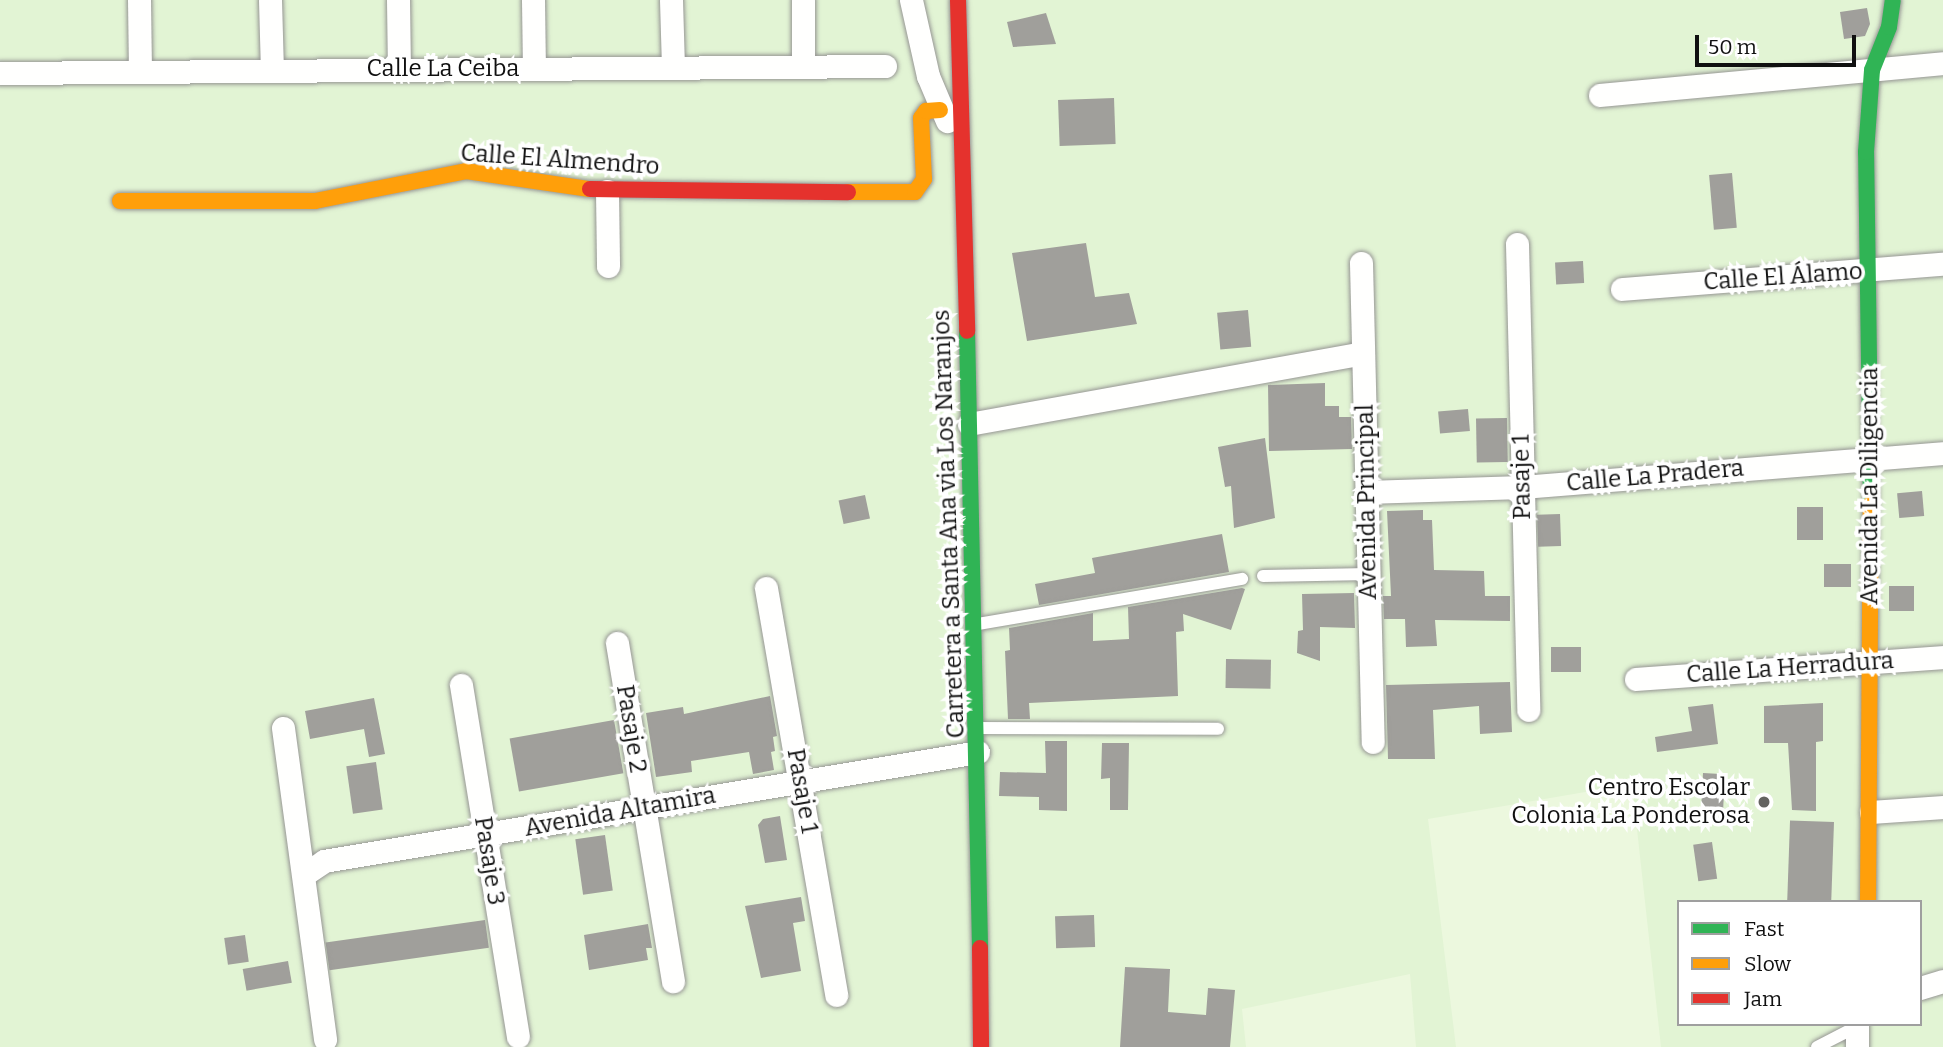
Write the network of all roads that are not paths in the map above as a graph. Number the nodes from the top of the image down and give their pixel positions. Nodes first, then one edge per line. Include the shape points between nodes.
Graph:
1 (139, 0) edge
2 (270, 0) edge
3 (398, 0) edge
4 (533, 0) edge
5 (671, 0) edge
6 (803, 0) edge
7 (911, 0) edge
8 (958, 0) edge
9 (1893, 0) edge
10 (1943, 63) edge
11 (886, 66) dead end
12 (673, 67) junction
13 (803, 67) junction
14 (534, 68) junction
15 (399, 69) junction
16 (1872, 70) junction
17 (140, 71) junction
18 (272, 71) junction
19 (0, 73) edge
20 (1600, 95) dead end
21 (940, 110) junction
22 (962, 143) junction
23 (607, 191) junction
24 (120, 201) dead end
25 (1517, 244) dead end
26 (1361, 263) dead end
27 (1943, 264) edge
28 (608, 266) dead end
29 (1868, 270) junction
30 (1622, 289) dead end
31 (1363, 353) junction
32 (969, 424) junction
33 (1943, 453) edge
34 (1871, 458) junction
35 (1522, 486) junction
36 (1366, 492) junction
37 (1369, 573) junction
38 (1263, 576) dead end
39 (1242, 579) dead end
40 (766, 588) dead end
41 (974, 625) junction
42 (617, 642) dead end
43 (1943, 657) edge
44 (1870, 662) junction
45 (1636, 679) dead end
46 (461, 685) dead end
47 (1528, 710) dead end
48 (283, 728) dead end
49 (978, 729) junction
50 (1218, 729) dead end
51 (1373, 741) dead end
52 (978, 752) junction
53 (801, 782) junction
54 (1943, 807) edge
55 (644, 809) junction
56 (1871, 812) junction
57 (485, 835) junction
58 (305, 874) junction
59 (1868, 900) edge
60 (673, 981) dead end
61 (1943, 981) edge
62 (1922, 987) edge
63 (835, 995) dead end
64 (1857, 1033) edge
65 (518, 1036) dead end
66 (325, 1039) dead end
67 (981, 1047) edge
68 (1817, 1047) edge

1 - 17 street
2 - 18 street
3 - 15 street
4 - 14 street
5 - 12 street
6 - 13 street
7 - 21 street
8 - 22 street, Carretera a Santa Ana via Los Naranjos
9 - 16 street, Avenida La Diligencia via 1889,27
10 - 16 street
11 - 13 street, Calle La Ceiba
12 - 13 street, Calle La Ceiba
12 - 14 street, Calle La Ceiba
14 - 15 street, Calle La Ceiba
15 - 18 street, Calle La Ceiba
16 - 20 street
16 - 29 street, Avenida La Diligencia via 1866,152
17 - 18 street, Calle La Ceiba
17 - 19 street, Calle La Ceiba
21 - 22 street
21 - 23 street, Calle El Almendro via 926,111 921,118 924,178 915,192
22 - 32 street, Carretera a Santa Ana via Los Naranjos
23 - 24 street, Calle El Almendro via 466,171 314,201
23 - 28 street
25 - 35 street, Pasaje 1
26 - 31 street, Avenida Principal
27 - 29 street, Calle El Álamo
29 - 30 street, Calle El Álamo
29 - 34 street, Avenida La Diligencia
31 - 32 street
31 - 36 street, Avenida Principal
32 - 41 street, Carretera a Santa Ana via Los Naranjos
33 - 34 street, Calle La Pradera
34 - 35 street, Calle La Pradera
34 - 44 street, Avenida La Diligencia
35 - 36 street, Calle La Pradera
35 - 47 street, Pasaje 1
36 - 37 street, Avenida Principal
37 - 38 lane
37 - 51 street, Avenida Principal
39 - 41 lane
40 - 53 street, Pasaje 1
41 - 49 street, Carretera a Santa Ana via Los Naranjos
42 - 55 street, Pasaje 2
43 - 44 street, Calle La Herradura
44 - 45 street, Calle La Herradura
44 - 56 street, Avenida La Diligencia
46 - 57 street, Pasaje 3
48 - 58 street
49 - 50 lane
49 - 52 street, Carretera a Santa Ana via Los Naranjos
52 - 53 street, Avenida Altamira
52 - 67 street, Carretera a Santa Ana via Los Naranjos
53 - 55 street, Avenida Altamira
53 - 63 street, Pasaje 1
54 - 56 street
55 - 57 street, Avenida Altamira
55 - 60 street, Pasaje 2
56 - 59 street, Avenida La Diligencia
57 - 58 street, Avenida Altamira via 324,861
57 - 65 street, Pasaje 3
58 - 66 street via 301,887
61 - 62 street
64 - 68 lane

